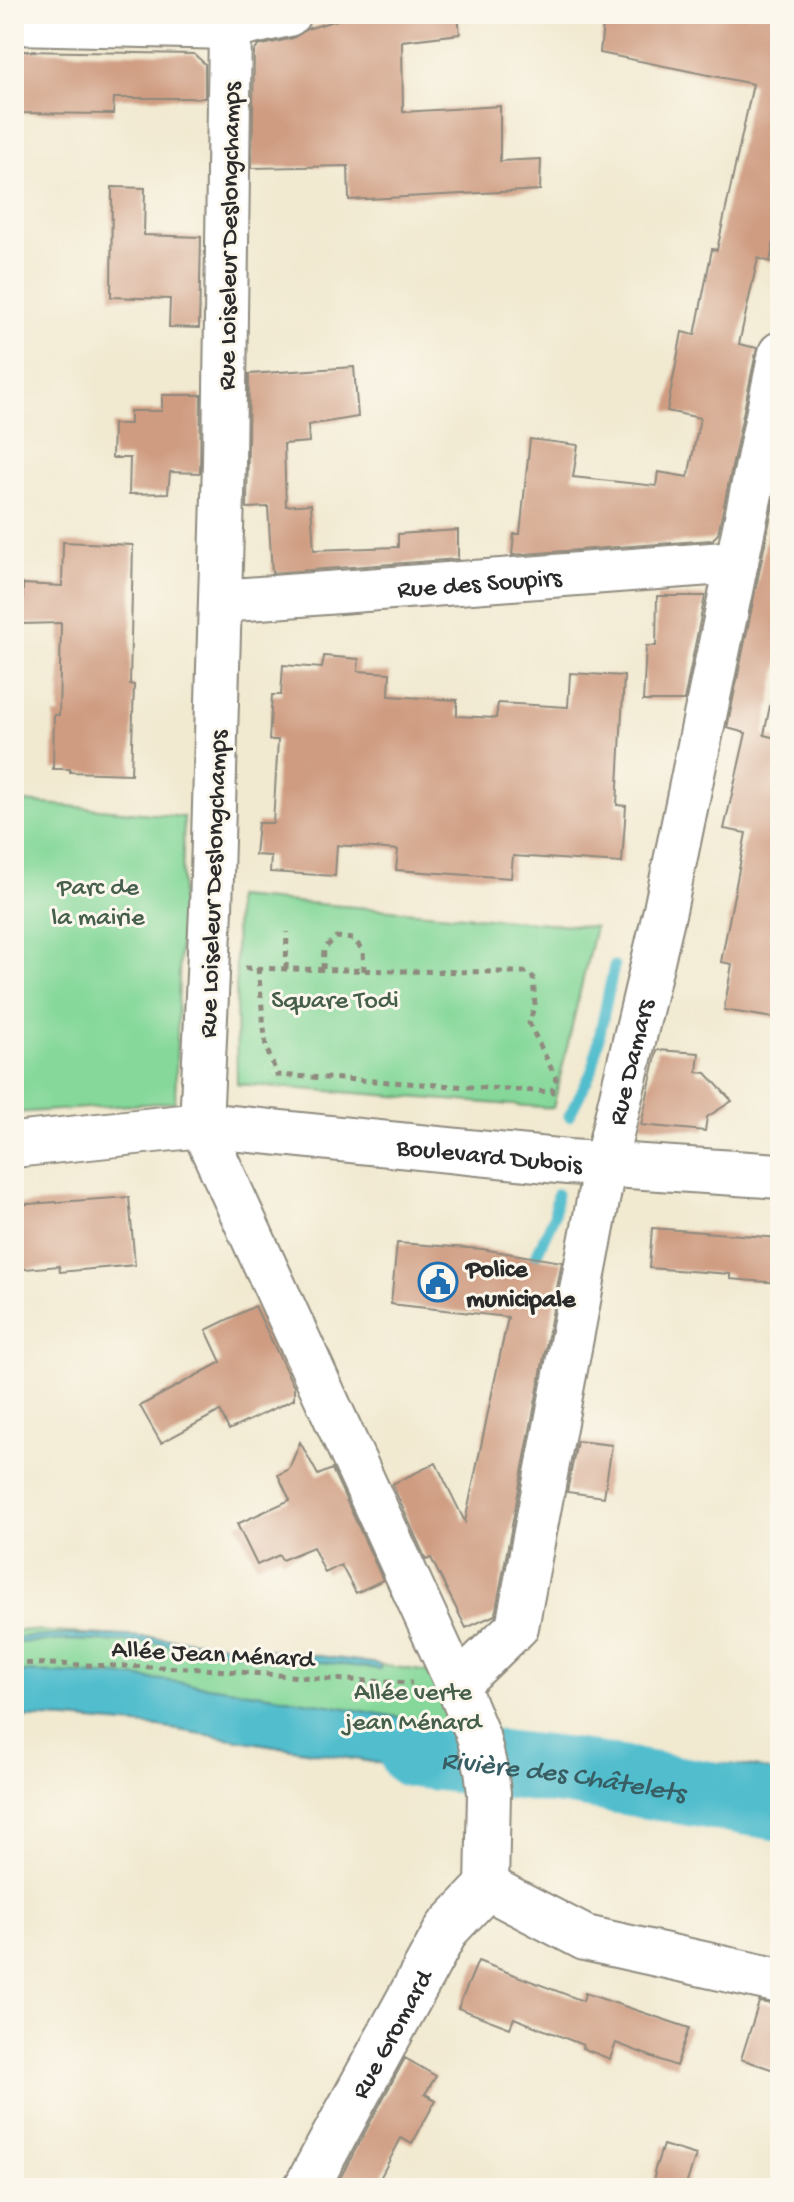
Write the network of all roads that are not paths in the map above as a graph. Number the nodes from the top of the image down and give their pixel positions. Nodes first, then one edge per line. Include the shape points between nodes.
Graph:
1 (288, 14) edge
2 (14, 22) edge
3 (230, 27) junction
4 (780, 353) edge
5 (737, 562) junction
6 (220, 601) junction
7 (201, 1125) junction
8 (14, 1145) edge
9 (605, 1164) junction
10 (780, 1176) edge
11 (457, 1685) junction
12 (487, 1887) junction
13 (780, 1981) edge
14 (306, 2188) edge

1 - 3 street
2 - 3 street
3 - 6 street, Rue Loiseleur Deslongchamps
4 - 5 street, Rue Damars
5 - 6 street, Rue des Soupirs
5 - 9 street, Rue Damars via 665,910
6 - 7 street, Rue Loiseleur Deslongchamps
7 - 8 street, Boulevard Dubois
7 - 9 street, Boulevard Dubois
7 - 11 street, Rue Loiseleur Deslongchamps
9 - 10 street, Boulevard Dubois
9 - 11 street, Rue Damars via 517,1627
11 - 12 street via 486,1769
12 - 13 street via 585,1938
12 - 14 street, Rue Gromard via 447,1929

